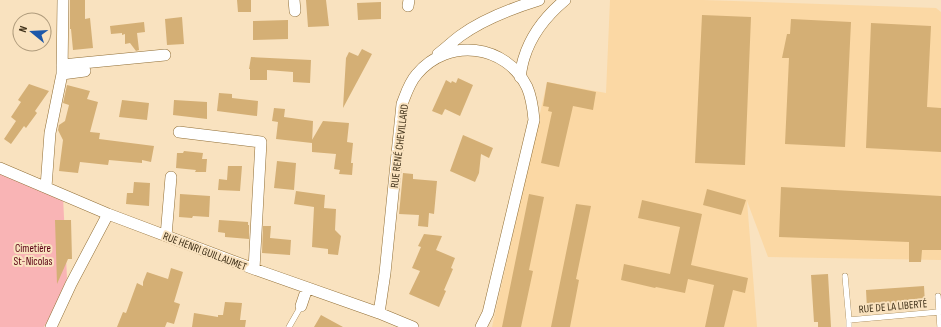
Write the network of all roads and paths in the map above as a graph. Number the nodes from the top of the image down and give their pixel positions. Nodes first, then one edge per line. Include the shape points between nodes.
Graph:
1 (63, 0) edge
2 (539, 0) edge
3 (565, 0) edge
4 (165, 55) dead end
5 (428, 63) junction
6 (62, 69) junction
7 (85, 71) dead end
8 (520, 77) junction
9 (178, 132) dead end
10 (0, 168) edge
11 (171, 177) dead end
12 (46, 188) junction
13 (108, 214) junction
14 (166, 236) junction
15 (254, 269) junction
16 (845, 276) dead end
17 (307, 288) junction
18 (938, 296) dead end
19 (301, 306) joint
20 (939, 312) junction
21 (379, 313) junction
22 (849, 320) junction
23 (51, 327) edge
24 (289, 327) edge
25 (413, 327) edge
26 (480, 327) edge
27 (850, 327) edge
28 (940, 327) edge

1 - 6 street
2 - 5 street via 486,21 460,36
3 - 8 street via 542,23 532,39
4 - 6 street
5 - 8 street, RUE RENÉ CHEVILLARD via 459,50 476,50 492,54 506,62
5 - 21 street, RUE RENÉ CHEVILLARD via 416,74 407,88 402,104
6 - 7 street
6 - 12 street via 50,133
8 - 26 street, RUE RENÉ CHEVILLARD via 527,88 534,120 488,313
9 - 15 street via 261,142
10 - 12 street, RUE HENRI GUILLAUMET
11 - 14 street
12 - 13 street, RUE HENRI GUILLAUMET
13 - 14 street, RUE HENRI GUILLAUMET
13 - 23 street
14 - 15 street, RUE HENRI GUILLAUMET
15 - 17 street, RUE HENRI GUILLAUMET
16 - 22 lane, RUE DE LA LIBERTÉ
17 - 19 street
17 - 21 street, RUE HENRI GUILLAUMET
18 - 20 lane
19 - 24 lane
20 - 22 lane, RUE DE LA LIBERTÉ
20 - 28 lane
21 - 25 street, RUE HENRI GUILLAUMET
22 - 27 lane, RUE DE LA LIBERTÉ

